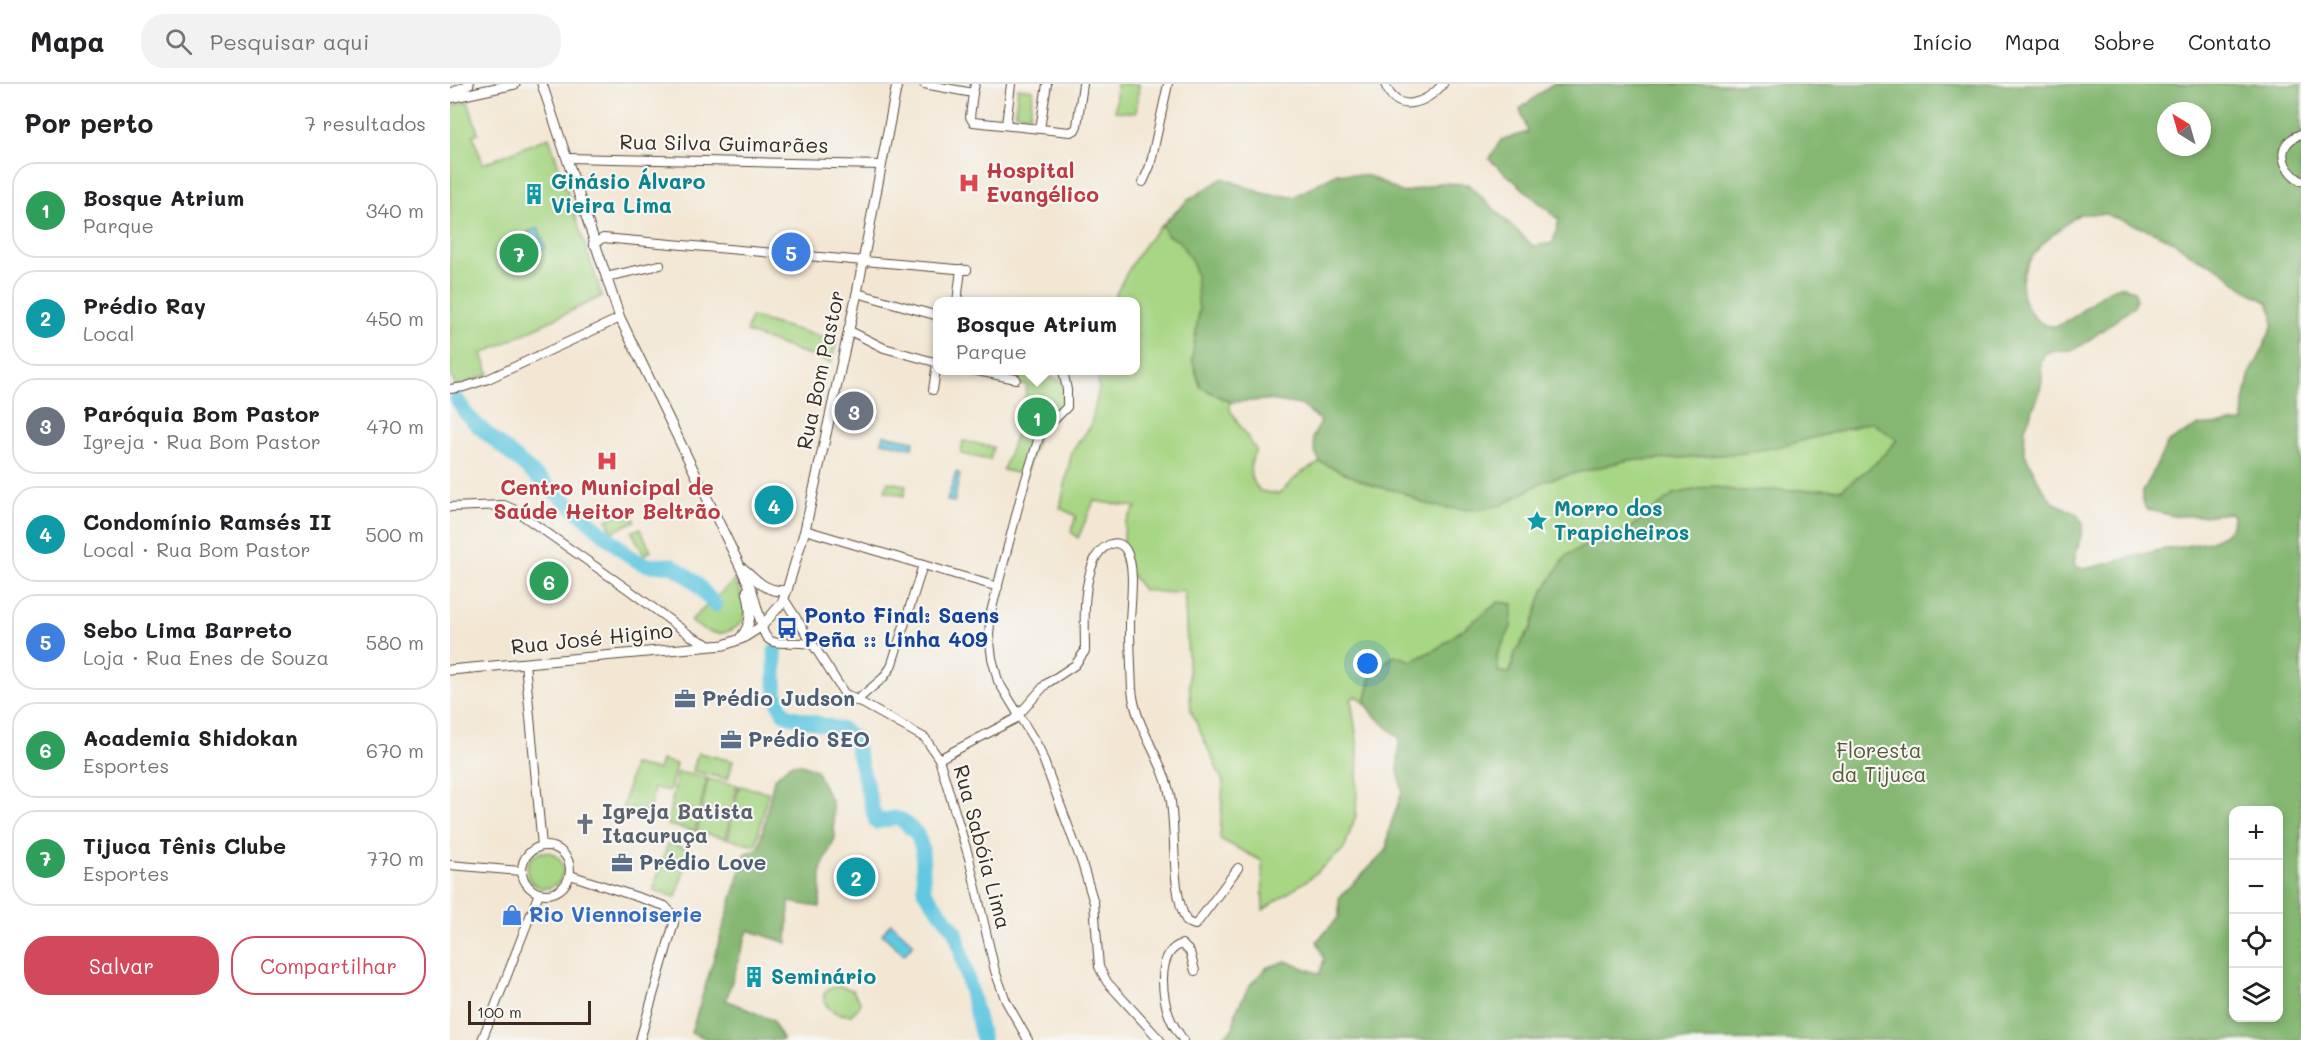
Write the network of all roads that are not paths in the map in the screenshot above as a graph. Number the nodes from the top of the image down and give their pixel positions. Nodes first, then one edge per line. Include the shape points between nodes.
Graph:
1 (469, 84) edge
2 (515, 84) edge
3 (542, 84) edge
4 (897, 84) edge
5 (924, 84) edge
6 (975, 84) edge
7 (1011, 84) edge
8 (1047, 84) edge
9 (1083, 84) edge
10 (1168, 84) edge
11 (1385, 84) edge
12 (1443, 84) edge
13 (973, 93) junction
14 (450, 96) edge
15 (1006, 125) junction
16 (1040, 129) junction
17 (2301, 134) edge
18 (567, 158) junction
19 (881, 165) junction
20 (1143, 182) dead end
21 (2301, 182) edge
22 (593, 244) junction
23 (863, 260) junction
24 (660, 265) dead end
25 (606, 277) junction
26 (856, 293) junction
27 (958, 297) edge
28 (933, 315) edge
29 (620, 318) junction
30 (848, 330) junction
31 (933, 362) edge
32 (935, 375) edge
33 (997, 375) edge
34 (1064, 375) edge
35 (1016, 379) dead end
36 (450, 389) edge
37 (933, 390) dead end
38 (450, 507) edge
39 (805, 530) junction
40 (738, 563) junction
41 (923, 565) junction
42 (998, 587) junction
43 (786, 595) junction
44 (762, 626) junction
45 (737, 640) junction
46 (812, 645) junction
47 (711, 646) junction
48 (525, 663) junction
49 (450, 670) edge
50 (856, 701) junction
51 (1019, 714) junction
52 (939, 759) junction
53 (542, 846) junction
54 (450, 865) edge
55 (1238, 868) dead end
56 (521, 871) junction
57 (570, 875) junction
58 (539, 893) junction
59 (1195, 971) dead end
60 (482, 1040) edge
61 (640, 1040) edge
62 (1028, 1040) edge
63 (1160, 1040) edge
64 (1183, 1040) edge

1 - 14 street
2 - 14 street
3 - 18 street
4 - 19 street, Rua Bom Pastor
5 - 13 street
6 - 13 street
7 - 15 street
8 - 16 street
9 - 16 street via 1075,130
10 - 20 street
11 - 12 street via 1394,99 1410,104 1430,96
13 - 15 street via 970,120
15 - 16 street
17 - 21 street via 2285,146 2283,161
18 - 19 street, Rua Silva Guimarães
18 - 22 street
19 - 23 street, Rua Bom Pastor
22 - 23 street via 603,238
22 - 25 street
23 - 26 street, Rua Bom Pastor
23 - 27 street via 964,270
24 - 25 street
25 - 29 street
26 - 28 street
26 - 30 street, Rua Bom Pastor
29 - 36 street via 488,379
29 - 40 street
30 - 31 street via 884,348
30 - 39 street, Rua Bom Pastor
32 - 37 street
33 - 35 street
34 - 42 street via 1067,407 1040,434
38 - 47 street via 513,509 691,636
39 - 41 street
39 - 43 street, Rua Bom Pastor
40 - 43 street via 767,588
40 - 44 street via 752,591
40 - 45 street via 751,617
41 - 42 street
41 - 50 street via 891,668
42 - 51 street via 989,635 992,658 998,681
43 - 44 street, Rua Bom Pastor
43 - 46 street, Rua Sabóia Lima
44 - 45 street, Rua Bom Pastor
44 - 46 street via 769,641
45 - 47 street, Rua José Higino
46 - 50 street, Rua Sabóia Lima via 844,693
47 - 48 street, Rua José Higino
48 - 49 street, Rua José Higino
48 - 53 street
50 - 52 street, Rua Sabóia Lima via 925,738
51 - 52 street
51 - 55 street via 1046,684 1082,658 1086,584 1092,566 1106,546 1122,544 1131,574 1132,692 1139,720 1161,763 1169,791 1177,877 1187,922 1195,925
51 - 63 street via 1046,765 1089,883 1099,967 1107,982
52 - 62 street, Rua Sabóia Lima via 969,858 995,971 1006,1001
53 - 56 street via 528,855
53 - 57 street via 563,854
54 - 56 street
56 - 58 street via 527,885
57 - 58 street via 561,888
57 - 61 street via 652,902 673,915 674,923
58 - 60 street
59 - 64 street via 1188,948 1182,944 1164,966 1162,979 1168,1013

